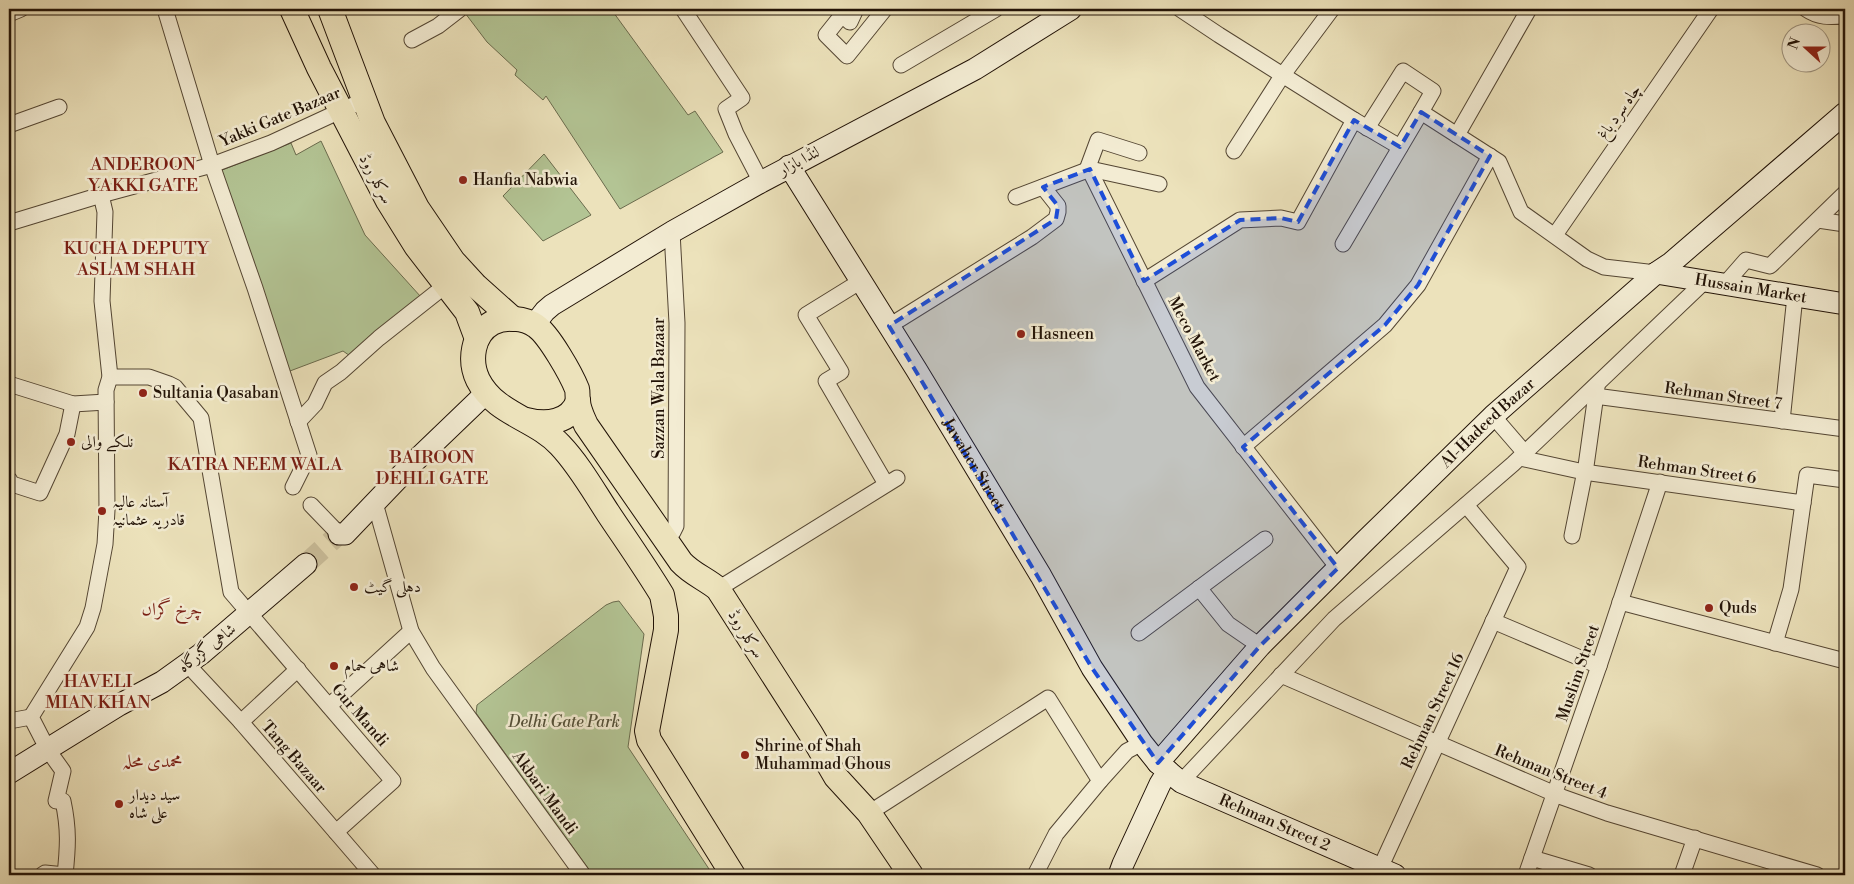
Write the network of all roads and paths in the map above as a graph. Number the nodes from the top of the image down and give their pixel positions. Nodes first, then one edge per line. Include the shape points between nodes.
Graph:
1 (22, 9) edge
2 (165, 9) edge
3 (292, 9) edge
4 (330, 9) edge
5 (460, 9) edge
6 (683, 9) edge
7 (856, 9) edge
8 (996, 9) edge
9 (1071, 9) edge
10 (1180, 9) edge
11 (1332, 9) edge
12 (1529, 9) edge
13 (1712, 9) edge
14 (1806, 9) edge
15 (884, 10) dead end
16 (9, 14) edge
17 (1845, 16) edge
18 (412, 40) dead end
19 (901, 65) dead end
20 (1282, 76) junction
21 (364, 100) junction
22 (59, 106) dead end
23 (341, 111) junction
24 (1421, 112) junction
25 (1845, 113) edge
26 (1360, 124) junction
27 (9, 125) edge
28 (1457, 135) junction
29 (1400, 147) junction
30 (1234, 151) dead end
31 (1139, 153) dead end
32 (1490, 156) junction
33 (212, 165) junction
34 (790, 166) junction
35 (1090, 169) junction
36 (761, 182) junction
37 (1158, 184) dead end
38 (1043, 187) junction
39 (101, 194) junction
40 (1845, 194) edge
41 (1016, 197) dead end
42 (1818, 220) junction
43 (9, 223) edge
44 (1845, 224) edge
45 (672, 232) junction
46 (1554, 235) junction
47 (1343, 244) dead end
48 (1656, 273) junction
49 (861, 281) junction
50 (1144, 281) junction
51 (1716, 282) junction
52 (446, 285) junction
53 (1795, 296) junction
54 (1845, 304) edge
55 (524, 322) junction
56 (889, 326) junction
57 (477, 339) junction
58 (110, 377) junction
59 (9, 384) edge
60 (1596, 390) junction
61 (486, 392) junction
62 (578, 401) junction
63 (106, 402) junction
64 (73, 404) junction
65 (1493, 416) junction
66 (522, 419) junction
67 (1782, 421) junction
68 (298, 422) junction
69 (1845, 429) edge
70 (1244, 447) junction
71 (1522, 455) junction
72 (1584, 472) junction
73 (9, 479) edge
74 (1845, 480) edge
75 (1660, 482) junction
76 (293, 487) dead end
77 (375, 503) junction
78 (1804, 503) junction
79 (311, 505) dead end
80 (1466, 505) junction
81 (339, 534) joint
82 (1572, 536) dead end
83 (1265, 539) dead end
84 (665, 540) junction
85 (306, 564) tunnel mouth
86 (1338, 568) junction
87 (697, 576) junction
88 (1199, 588) junction
89 (718, 589) junction
90 (662, 595) junction
91 (1620, 602) junction
92 (250, 614) junction
93 (1493, 622) junction
94 (411, 631) junction
95 (1139, 633) dead end
96 (1775, 643) junction
97 (1260, 646) junction
98 (1845, 661) edge
99 (187, 664) junction
100 (1599, 666) junction
101 (298, 669) junction
102 (1281, 675) junction
103 (329, 706) junction
104 (32, 718) junction
105 (9, 721) edge
106 (241, 722) junction
107 (1142, 743) junction
108 (1438, 743) junction
109 (48, 750) junction
110 (1169, 772) junction
111 (9, 773) edge
112 (1100, 781) junction
113 (1554, 794) junction
114 (869, 813) junction
115 (336, 832) junction
116 (1695, 838) junction
117 (1532, 858) junction
118 (1384, 873) edge
119 (42, 875) edge
120 (65, 875) edge
121 (373, 875) edge
122 (583, 875) edge
123 (733, 875) edge
124 (910, 875) edge
125 (1035, 875) edge
126 (1119, 875) edge
127 (1526, 875) edge
128 (1589, 875) edge
129 (1682, 875) edge
130 (1817, 875) edge

1 - 16 street
2 - 33 street
3 - 23 main road, سرکلر روڈ
4 - 21 main road, سرکلر روڈ
5 - 18 street
6 - 36 street via 742,98 726,109
7 - 15 street via 850,22 842,15 826,35 847,56
8 - 19 street
9 - 34 street, لنڈا بازار via 975,69
10 - 20 street
11 - 20 street
12 - 28 street
13 - 46 street, چاہ سرد باغ
14 - 17 street via 1827,18
20 - 26 street
20 - 30 street
21 - 23 street, Yakki Gate Bazaar
21 - 55 main road, سرکلر روڈ via 427,226 464,274
22 - 27 street
23 - 33 street, Yakki Gate Bazaar
23 - 52 main road, سرکلر روڈ via 388,201 416,246
24 - 26 street via 1433,91 1403,71
24 - 28 street
24 - 29 street
25 - 48 street, Al-Hadeed Bazar
26 - 29 street
26 - 50 street via 1298,222 1281,218 1240,220
28 - 32 street
29 - 47 street
31 - 35 street via 1098,140
32 - 46 street via 1498,162 1521,212
32 - 70 street via 1418,284 1385,325
33 - 39 street, Yakki Gate Bazaar
33 - 68 street
34 - 36 street, لنڈا بازار
34 - 49 street, Jawaher Street
35 - 37 street
35 - 38 street
35 - 50 street, Meco Market
36 - 45 street, لنڈا بازار
38 - 41 street
38 - 56 street via 1058,206 1056,219
39 - 43 street, Yakki Gate Bazaar
39 - 58 street via 105,212 102,301
40 - 42 street
42 - 44 street
42 - 51 street via 1770,266 1746,260
45 - 55 street, لنڈا بازار
45 - 84 street, Sazzan Wala Bazaar via 677,323 676,526
46 - 48 street via 1604,267
48 - 51 street, Hussain Market
48 - 65 street, Al-Hadeed Bazar
49 - 56 street, Jawaher Street
49 - 89 street via 806,315 841,372 826,381 892,481
50 - 70 street, Meco Market via 1197,387
51 - 53 street, Hussain Market
51 - 60 street
52 - 57 main road, سرکلر روڈ via 467,312
52 - 68 street via 325,383 315,404
53 - 54 street, Hussain Market
53 - 67 street
55 - 57 main road via 502,319 483,330
55 - 62 main road, سرکلر روڈ via 546,337 568,370 578,392
56 - 107 street, Jawaher Street via 1041,576 1092,668
57 - 61 main road, سرکلر روڈ via 474,366
58 - 63 street
58 - 92 street, Gur Mandi via 149,377 169,384 201,418 231,592
59 - 64 street
60 - 67 street, Rehman Street 7
60 - 71 street
60 - 72 street
61 - 66 main road, سرکلر روڈ
61 - 77 street
62 - 66 main road, سرکلر روڈ via 567,416 555,422
62 - 84 main road, سرکلر روڈ via 586,425
63 - 64 street
63 - 104 street via 107,510 104,549 93,608 87,627
64 - 73 street via 67,434 40,494 12,484
65 - 71 street
65 - 86 street, Al-Hadeed Bazar
66 - 90 main road, سرکلر روڈ via 562,447
67 - 69 street, Rehman Street 7
68 - 76 street via 310,455
70 - 86 street, Meco Market
71 - 72 street, Rehman Street 6
71 - 80 street
72 - 75 street, Rehman Street 6
72 - 82 street
74 - 78 street via 1807,475
75 - 78 street, Rehman Street 6
75 - 91 street, Muslim Street
77 - 81 street via 344,534
77 - 94 street, Akbari Mandi
78 - 96 street via 1791,589
79 - 81 street
80 - 93 street, Rehman Street 16 via 1518,567
80 - 102 street via 1334,619
83 - 88 street
84 - 87 main road, سرکلر روڈ via 681,562
85 - 92 street, شاہی گزرگاہ
86 - 97 street, Al-Hadeed Bazar
87 - 89 main road, سرکلر روڈ
87 - 90 main road
88 - 95 street
88 - 97 street via 1228,624
89 - 114 main road, سرکلر روڈ via 836,777
90 - 123 main road, سرکلر روڈ via 666,630 647,731 649,740
91 - 96 street
91 - 100 street, Muslim Street
92 - 99 street, شاہی گزرگاہ
92 - 101 street, Gur Mandi
93 - 100 street
93 - 108 street, Rehman Street 16
94 - 103 street
94 - 122 street, Akbari Mandi via 432,668
96 - 98 street
97 - 110 street, Al-Hadeed Bazar
99 - 106 street, Tang Bazaar
99 - 109 street, شاہی گزرگاہ
100 - 113 street, Muslim Street
101 - 103 street, Gur Mandi
101 - 106 street
102 - 108 street, Rehman Street 4
102 - 110 street
103 - 115 street, Gur Mandi via 394,782
104 - 105 street
104 - 109 street
106 - 115 street, Tang Bazaar
107 - 110 street, Jawaher Street
107 - 112 street via 1127,751
108 - 113 street, Rehman Street 4
108 - 118 street, Rehman Street 16
109 - 111 street, شاہی گزرگاہ
109 - 120 street via 63,771 56,801 63,801 67,822 69,844
110 - 118 street, Rehman Street 2
110 - 126 street, Al-Hadeed Bazar via 1160,784
112 - 114 street via 1048,698
112 - 125 street via 1056,834
113 - 116 street, Rehman Street 4
113 - 117 street, Muslim Street
114 - 124 main road, سرکلر روڈ
115 - 121 street, Tang Bazaar
116 - 129 street
116 - 130 street, Rehman Street 4
117 - 127 street, Muslim Street
117 - 128 street
119 - 120 street

